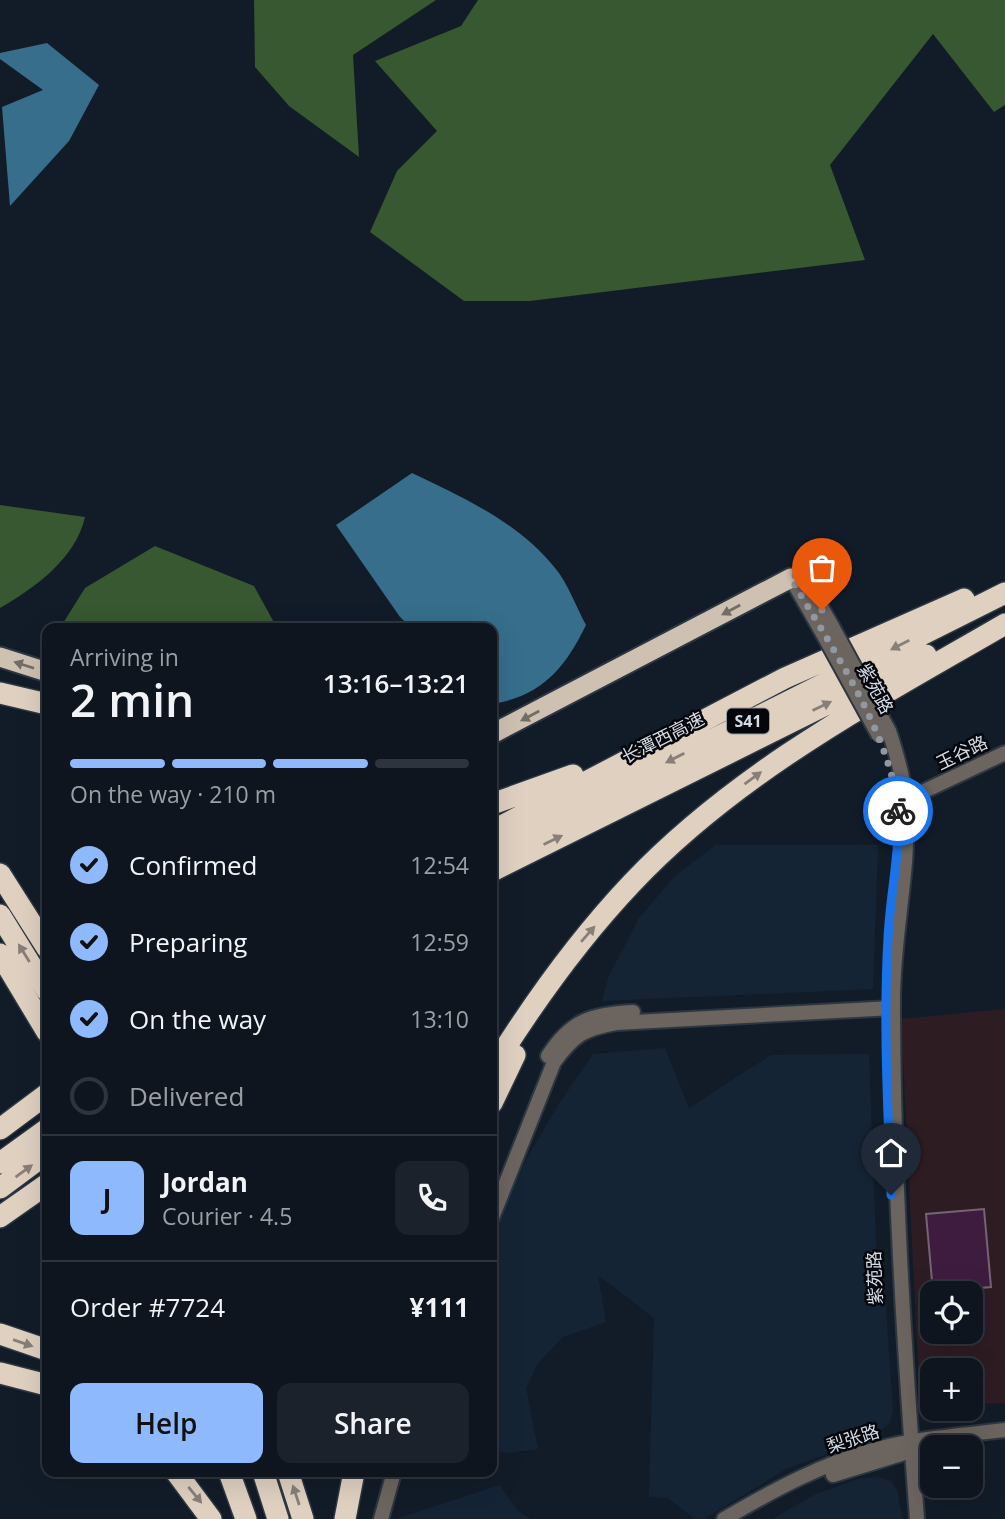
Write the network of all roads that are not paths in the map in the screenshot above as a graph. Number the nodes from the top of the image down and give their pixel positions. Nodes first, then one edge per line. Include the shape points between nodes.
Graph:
1 (791, 578) joint
2 (1005, 582) edge
3 (1005, 593) edge
4 (1005, 615) edge
5 (1005, 624) edge
6 (0, 657) edge
7 (42, 670) edge
8 (0, 693) edge
9 (42, 703) edge
10 (714, 716) junction
11 (497, 731) edge
12 (1005, 753) edge
13 (1005, 761) edge
14 (497, 802) edge
15 (902, 805) junction
16 (497, 828) edge
17 (497, 847) edge
18 (497, 869) edge
19 (0, 874) edge
20 (0, 915) edge
21 (42, 940) edge
22 (0, 954) edge
23 (567, 958) junction
24 (0, 968) edge
25 (39, 998) edge
26 (890, 1004) junction
27 (497, 1061) edge
28 (497, 1093) edge
29 (42, 1098) edge
30 (42, 1098) edge
31 (0, 1119) edge
32 (0, 1129) edge
33 (42, 1133) edge
34 (42, 1157) edge
35 (0, 1163) edge
36 (497, 1182) edge
37 (0, 1188) edge
38 (42, 1188) edge
39 (497, 1204) edge
40 (0, 1217) edge
41 (0, 1334) edge
42 (42, 1348) edge
43 (0, 1373) edge
44 (42, 1384) edge
45 (1005, 1430) edge
46 (1005, 1439) edge
47 (983, 1442) edge
48 (908, 1448) junction
49 (920, 1448) edge
50 (180, 1477) edge
51 (228, 1477) edge
52 (229, 1477) edge
53 (265, 1477) edge
54 (290, 1477) edge
55 (353, 1477) edge
56 (383, 1477) edge
57 (393, 1477) edge
58 (211, 1519) edge
59 (237, 1519) edge
60 (246, 1519) edge
61 (278, 1519) edge
62 (303, 1519) edge
63 (345, 1519) edge
64 (372, 1519) edge
65 (382, 1519) edge
66 (724, 1519) edge
67 (743, 1519) edge
68 (909, 1519) edge
69 (917, 1519) edge

1 -> 11 highway
1 - 15 street, 紫苑路, bridge via 801,572 884,734 902,771
2 - 10 highway via 785,678
3 -> 17 highway, 长潭西高速 / S41
18 -> 4 highway, S41
23 -> 5 highway via 632,883 750,780 836,722
7 -> 6 highway
8 - 9 highway
10 - 14 highway
10 - 16 highway
12 - 15 street, 玉谷路
13 - 15 street, 玉谷路
15 - 26 street, 紫苑路
19 - 21 highway
25 -> 20 highway
22 - 25 highway
23 - 27 highway
23 - 28 highway
24 - 25 highway
26 - 36 street via 612,1013 580,1021 548,1055
26 - 39 street via 589,1028 571,1040 554,1062
26 - 48 street, 紫苑路
29 - 31 highway
30 - 32 highway
33 - 35 highway
37 -> 34 highway
38 - 40 highway
41 -> 42 highway
43 - 44 highway
45 - 48 street, 梨张路
46 - 47 street, 梨张路
48 - 49 street, 梨张路
48 - 66 street, 梨张路 via 876,1449 814,1472
48 - 67 street, 梨张路 via 827,1477
48 - 68 street, 紫苑路
48 - 69 street, 紫苑路
50 -> 58 highway
51 - 59 highway
52 - 60 highway
53 - 61 highway
62 -> 54 highway
55 - 63 highway
56 - 64 street
57 - 65 street

